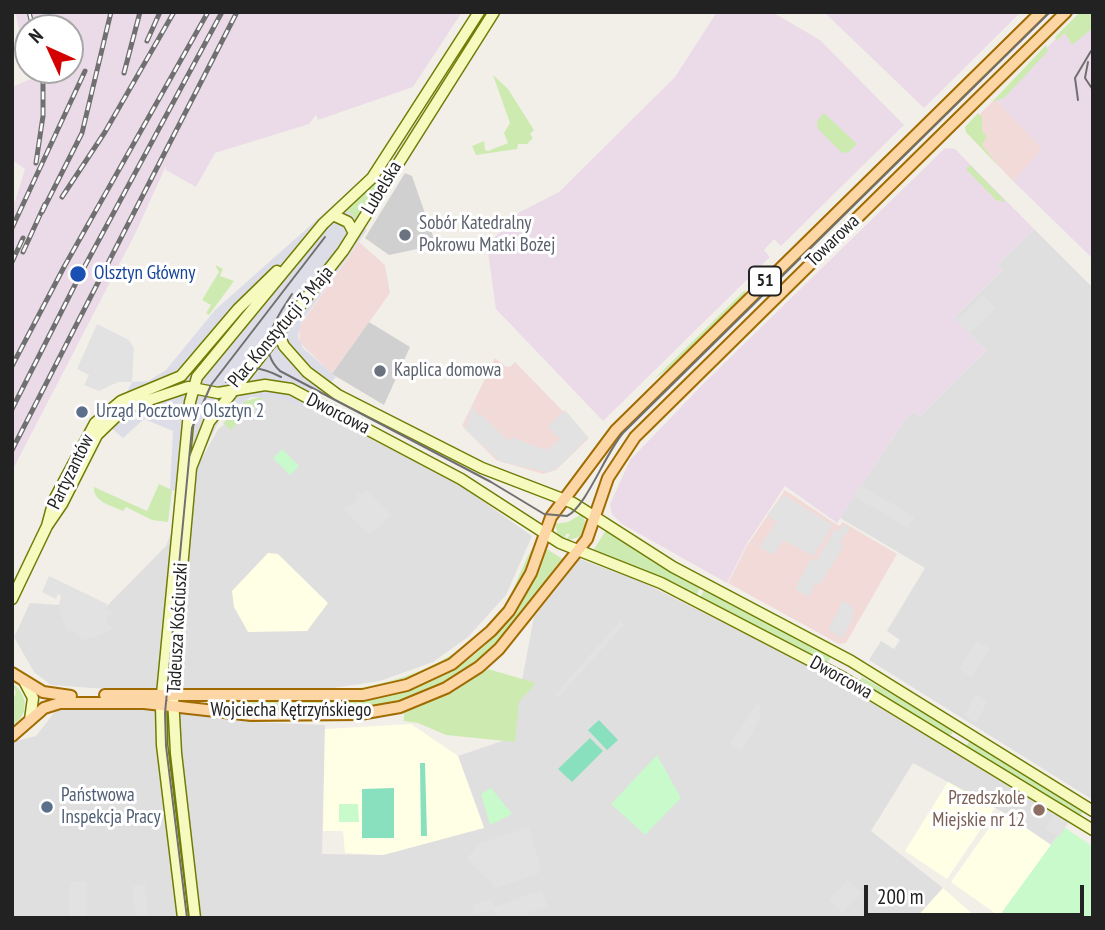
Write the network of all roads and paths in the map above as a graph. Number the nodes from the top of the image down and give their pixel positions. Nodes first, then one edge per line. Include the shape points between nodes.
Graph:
1 (479, 12) edge
2 (494, 12) edge
3 (1041, 12) edge
4 (1066, 12) edge
5 (333, 215) junction
6 (355, 233) junction
7 (301, 250) junction
8 (275, 273) junction
9 (269, 289) junction
10 (278, 333) junction
11 (192, 387) junction
12 (232, 391) junction
13 (133, 400) junction
14 (564, 499) junction
15 (595, 518) junction
16 (545, 533) junction
17 (577, 550) junction
18 (12, 599) edge
19 (12, 673) edge
20 (23, 680) junction
21 (165, 698) junction
22 (174, 707) junction
23 (30, 720) junction
24 (962, 730) junction
25 (12, 736) edge
26 (953, 744) junction
27 (1093, 811) edge
28 (1093, 830) edge
29 (183, 918) edge
30 (195, 918) edge

1 - 5 street, Lubelska via 380,169
2 - 6 street, Lubelska
3 - 14 main road, Towarowa / 51 via 616,430
4 - 15 main road, Towarowa / 51 via 635,437 614,466
5 - 6 street, Lubelska via 348,222
5 - 7 street, Plac Konstytucji 3 Maja
6 - 10 street, Plac Konstytucji 3 Maja
7 - 8 street, Plac Konstytucji 3 Maja
7 - 9 street, Plac Konstytucji 3 Maja
8 - 9 street
8 - 13 street, Plac Konstytucji 3 Maja via 184,373
9 - 11 street, Plac Konstytucji 3 Maja via 220,345
10 - 12 street, Plac Konstytucji 3 Maja
10 - 14 street, Dworcowa via 307,372 338,395 482,468
11 - 12 street, Plac Konstytucji 3 Maja
11 - 13 street, Plac Konstytucji 3 Maja
11 - 21 street, Tadeusza Kościuszki
12 - 16 street, Dworcowa via 260,385 291,389 460,479
12 - 21 street, Tadeusza Kościuszki via 205,430 191,468
13 - 18 street, Partyzantów via 107,411 89,432
14 - 15 street, Dworcowa
14 - 16 main road, 51
15 - 17 main road, 51 via 589,536
15 - 24 street, Dworcowa
16 - 17 street, Dworcowa
16 - 21 main road, Wojciecha Kętrzyńskiego / 51 via 527,581 500,622 452,664 422,679 392,690 343,696
17 - 22 main road, Wojciecha Kętrzyńskiego / 51 via 499,649 461,680 423,699 360,714 251,715
17 - 26 street, Dworcowa via 662,583 842,677
19 - 20 main road, 51
20 - 21 main road, Wojciecha Kętrzyńskiego / 51 via 55,695
20 - 23 street via 33,698
21 - 22 main road, Wojciecha Kętrzyńskiego / 51
21 - 23 main road, Wojciecha Kętrzyńskiego / 51 via 61,703
21 - 29 street, Tadeusza Kościuszki via 162,745
22 - 30 street, Tadeusza Kościuszki
23 - 25 main road, 51
24 - 26 street
24 - 27 street, Dworcowa
26 - 28 street, Dworcowa

